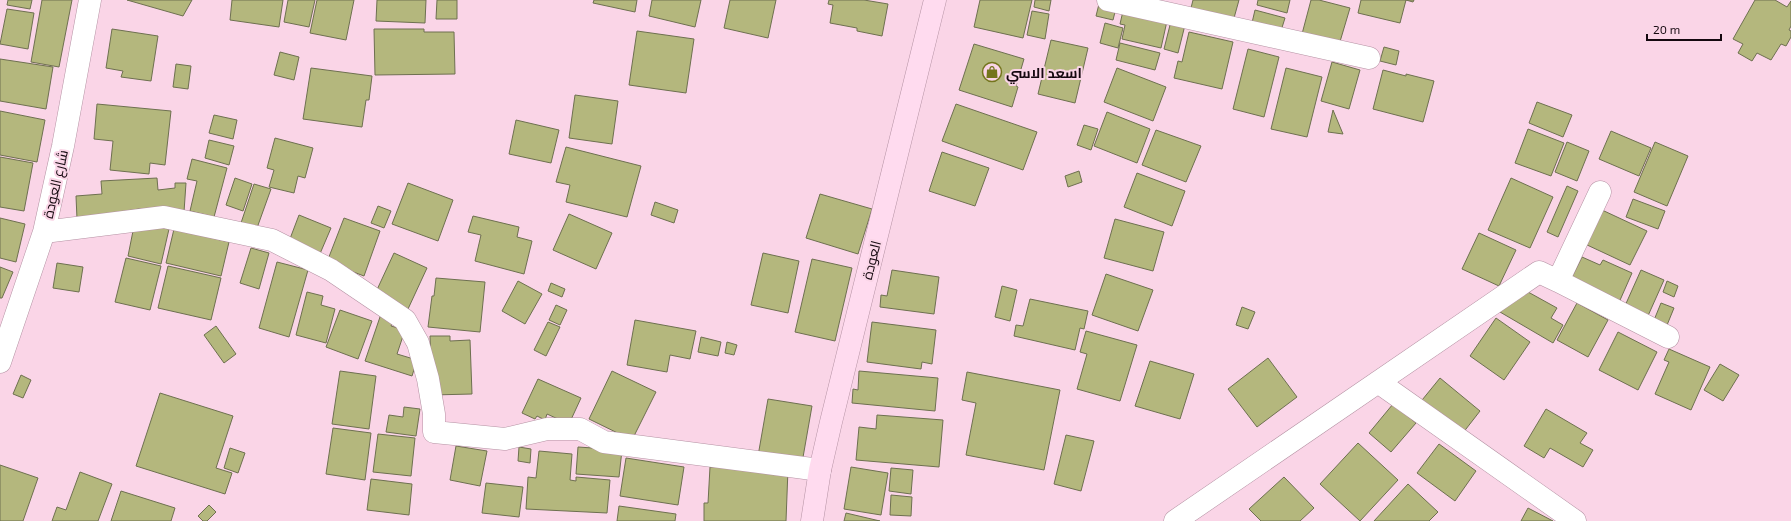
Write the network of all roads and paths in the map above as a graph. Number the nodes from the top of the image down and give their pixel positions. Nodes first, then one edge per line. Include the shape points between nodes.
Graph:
1 (90, 0) edge
2 (935, 0) edge
3 (1108, 0) edge
4 (1369, 58) dead end
5 (1600, 192) dead end
6 (44, 232) junction
7 (1558, 281) junction
8 (1668, 337) dead end
9 (0, 362) edge
10 (1378, 382) junction
11 (820, 470) junction
12 (812, 521) edge
13 (1175, 521) edge
14 (1575, 521) edge

1 - 6 street, شارع العودة
2 - 11 main road, العودة
3 - 4 street
5 - 7 street
6 - 9 street, شارع العودة
6 - 11 street via 164,217 272,240 331,270 405,320 418,343 428,379 434,414 434,432 505,439 546,429 580,429 604,442
7 - 8 street
7 - 10 street via 1539,272
10 - 13 street
10 - 14 street
11 - 12 main road, العودة

